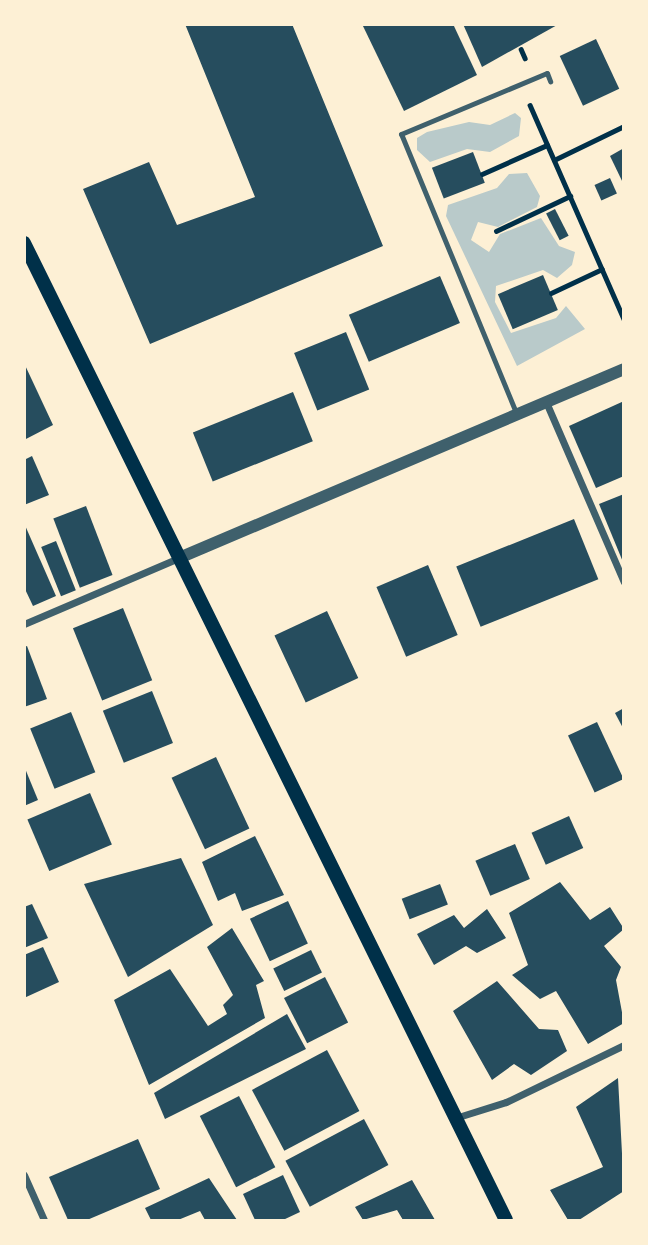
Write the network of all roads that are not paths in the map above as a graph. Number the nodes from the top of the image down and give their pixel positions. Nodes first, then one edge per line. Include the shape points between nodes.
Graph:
1 (550, 81) dead end
2 (24, 243) edge
3 (624, 369) edge
4 (546, 402) junction
5 (517, 415) junction
6 (179, 558) junction
7 (624, 582) edge
8 (24, 624) edge
9 (624, 1045) edge
10 (455, 1118) junction
11 (24, 1175) edge
12 (44, 1220) edge
13 (506, 1220) edge

1 - 5 lane via 547,73 401,134
2 - 6 main road
3 - 4 street
4 - 5 street
4 - 7 street
5 - 6 street
6 - 8 street
6 - 10 main road
9 - 10 street via 506,1102
10 - 13 main road
11 - 12 street

